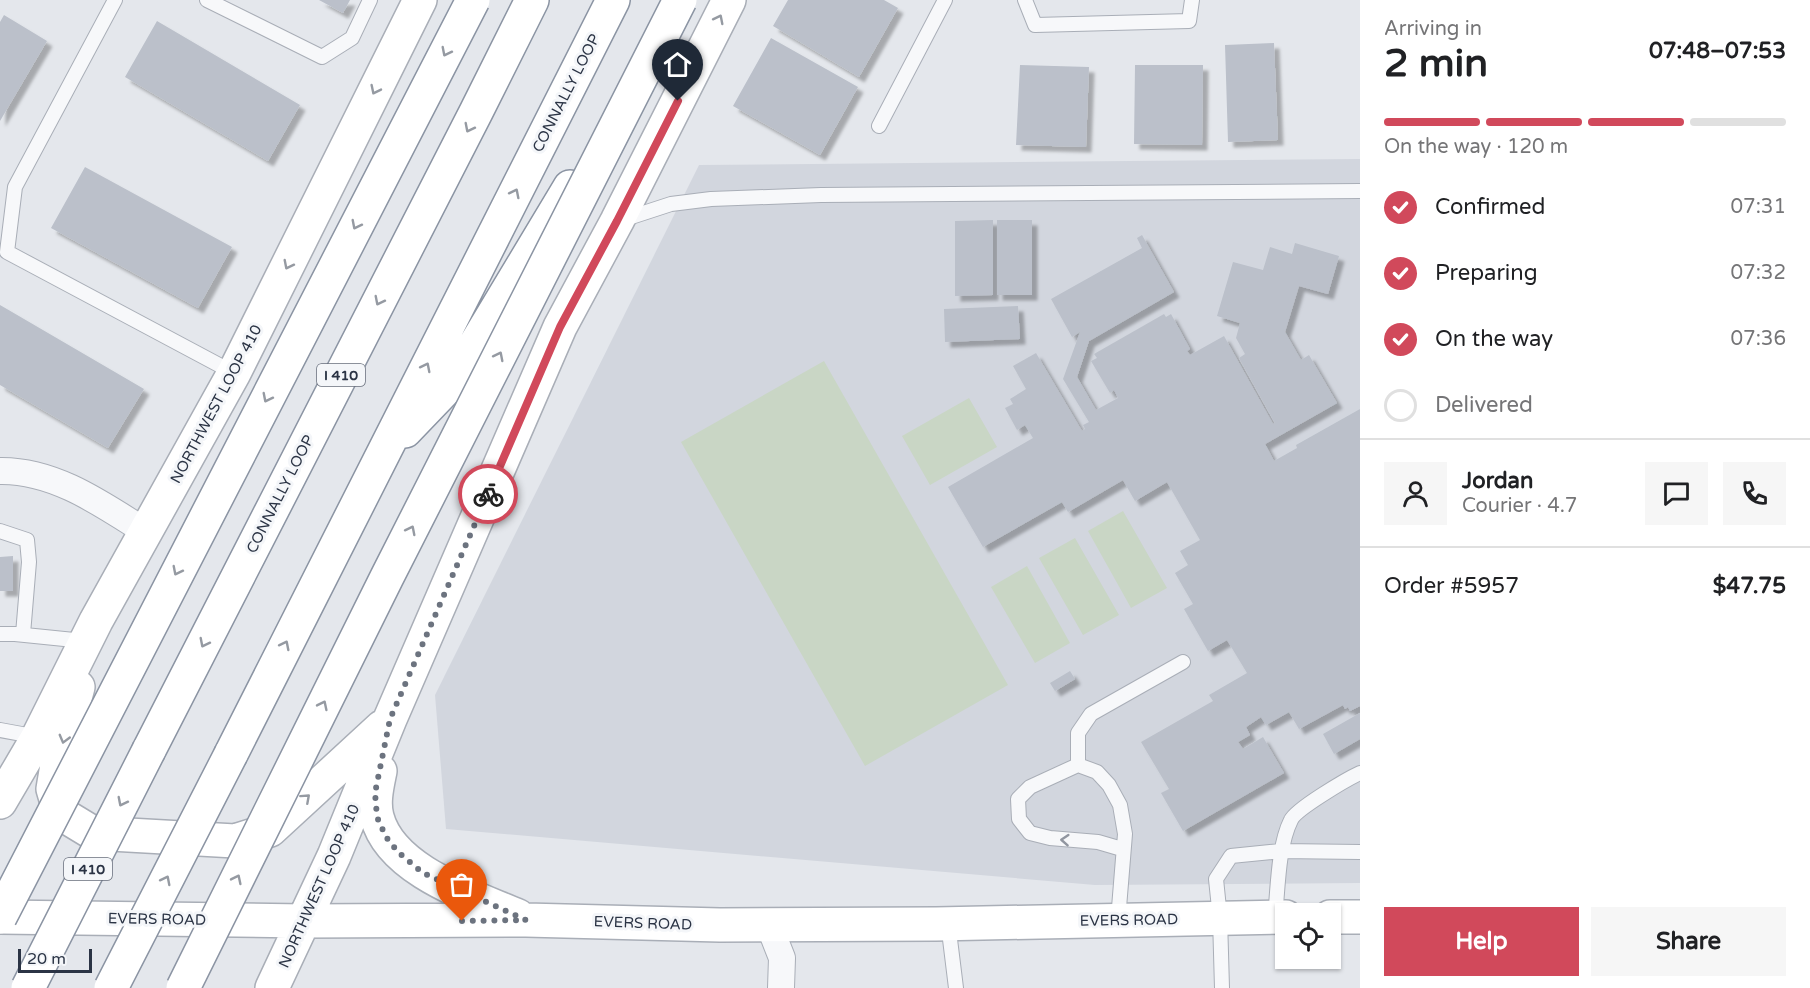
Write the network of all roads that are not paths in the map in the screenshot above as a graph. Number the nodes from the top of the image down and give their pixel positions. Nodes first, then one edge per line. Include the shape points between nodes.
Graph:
1 (115, 0) edge
2 (207, 0) edge
3 (370, 0) edge
4 (420, 0) edge
5 (473, 0) edge
6 (532, 0) edge
7 (613, 0) edge
8 (681, 0) edge
9 (729, 0) edge
10 (945, 0) edge
11 (1025, 0) edge
12 (1192, 0) edge
13 (879, 126) dead end
14 (1360, 191) edge
15 (617, 221) junction
16 (234, 373) junction
17 (381, 457) junction
18 (0, 471) edge
19 (0, 531) edge
20 (146, 532) junction
21 (91, 631) junction
22 (0, 634) edge
23 (23, 634) junction
24 (1183, 662) dead end
25 (390, 719) junction
26 (0, 730) edge
27 (38, 737) junction
28 (1078, 765) junction
29 (1360, 773) edge
30 (0, 802) edge
31 (1122, 849) junction
32 (1281, 851) junction
33 (1360, 852) edge
34 (1280, 903) edge
35 (0, 917) edge
36 (1275, 917) edge
37 (1341, 917) edge
38 (1360, 917) edge
39 (1220, 918) junction
40 (526, 920) junction
41 (1118, 920) junction
42 (305, 921) junction
43 (948, 923) junction
44 (769, 925) junction
45 (28, 988) edge
46 (111, 988) edge
47 (183, 988) edge
48 (272, 988) edge
49 (781, 988) edge
50 (956, 988) edge
51 (1222, 988) edge

1 - 16 lane via 15,187 7,252
2 - 3 lane via 322,57 352,38
4 -> 16 main road, NORTHWEST LOOP 410
5 -> 35 main road, bridge
6 -> 45 main road, CONNALLY LOOP / I 410, bridge
17 -> 7 main road, CONNALLY LOOP
8 - 17 main road via 454,380
47 -> 8 main road, bridge
15 -> 9 main road, NORTHWEST LOOP 410
10 - 13 lane
11 - 12 lane via 1035,25 1189,21
14 - 15 lane via 711,199 671,204
15 - 25 main road, NORTHWEST LOOP 410 via 560,327
16 - 20 main road, NORTHWEST LOOP 410
46 -> 17 main road, CONNALLY LOOP, bridge
18 - 20 street via 37,475 67,486
19 - 23 lane via 27,540
20 - 21 main road, NORTHWEST LOOP 410
21 - 23 lane
21 -> 25 main road via 53,789 60,813 93,833 235,841 270,830
21 - 27 main road, NORTHWEST LOOP 410
22 - 23 lane
24 - 28 lane via 1091,714 1078,732
25 - 40 main road via 375,793 377,817 386,837 423,873
25 - 42 main road, NORTHWEST LOOP 410
26 - 27 lane
27 - 30 main road, NORTHWEST LOOP 410
28 - 31 lane via 1097,772 1120,805 1125,834
31 -> 28 lane via 1030,833 1019,819 1018,799 1030,787
29 - 32 lane via 1292,818
31 - 41 lane
32 - 33 lane
32 - 34 lane
32 - 39 lane via 1231,856 1216,879
35 - 42 main road, EVERS ROAD
36 - 39 main road, EVERS ROAD
37 - 38 main road
39 - 41 main road, EVERS ROAD
39 - 51 lane
40 - 42 main road, EVERS ROAD
40 - 44 main road, EVERS ROAD
41 - 43 main road, EVERS ROAD
42 - 48 main road, NORTHWEST LOOP 410
43 - 44 main road, EVERS ROAD
43 - 50 lane
44 - 49 street via 782,958

